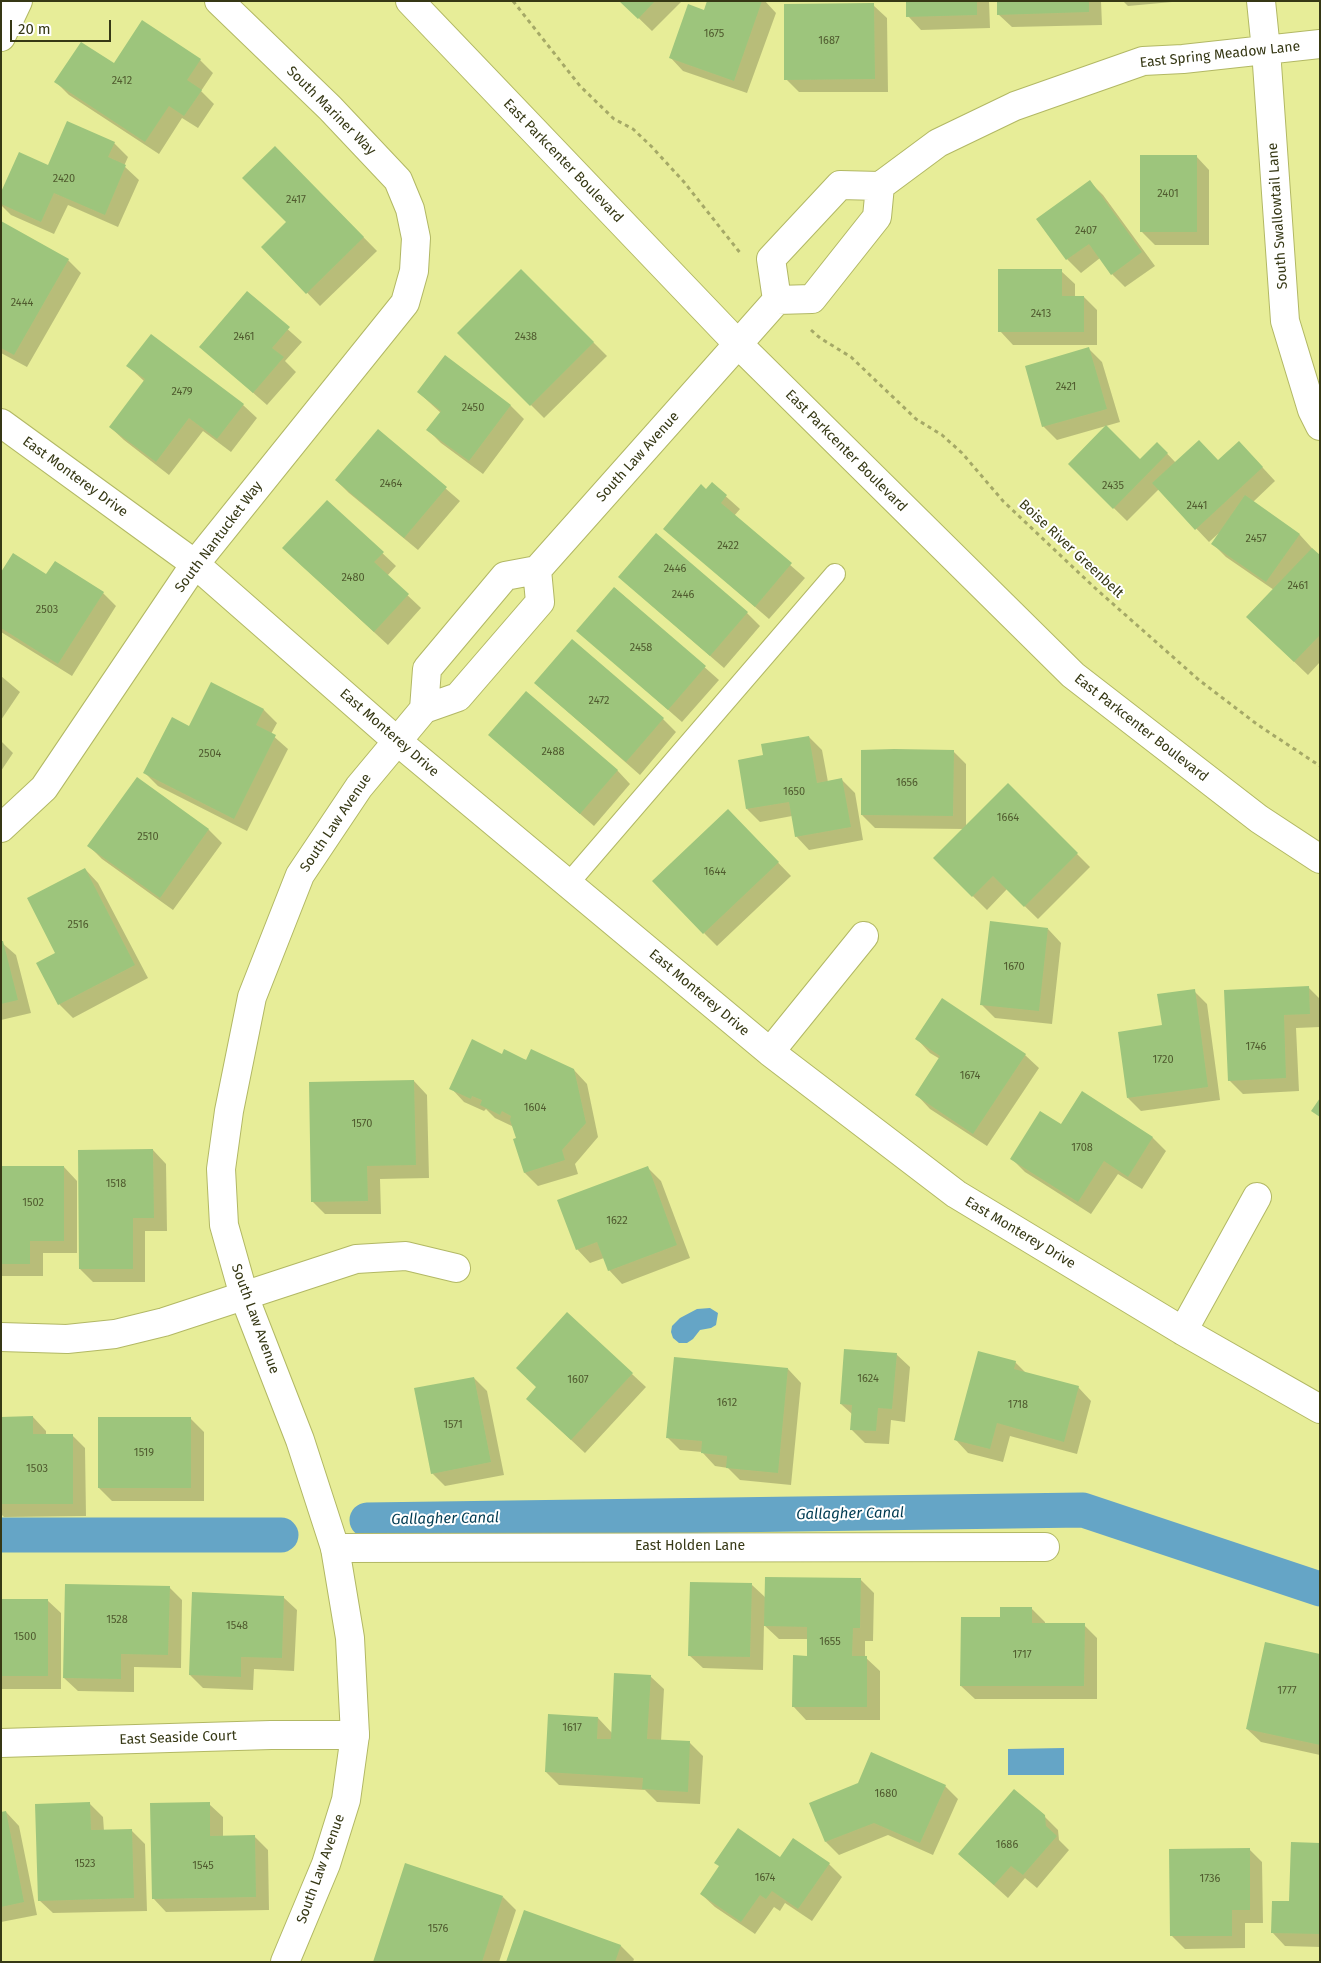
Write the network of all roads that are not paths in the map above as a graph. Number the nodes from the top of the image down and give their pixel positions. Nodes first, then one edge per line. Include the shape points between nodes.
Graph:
1 (18, 1) edge
2 (219, 1) edge
3 (410, 1) edge
4 (1261, 1) edge
5 (1, 36) edge
6 (1320, 44) edge
7 (1266, 50) junction
8 (880, 186) junction
9 (416, 238) joint
10 (778, 300) junction
11 (738, 344) junction
12 (1, 423) edge
13 (1320, 426) edge
14 (195, 564) junction
15 (537, 570) junction
16 (835, 574) dead end
17 (424, 709) junction
18 (396, 741) junction
19 (1, 828) edge
20 (1320, 859) edge
21 (568, 884) junction
22 (864, 936) dead end
23 (770, 1052) junction
24 (1256, 1197) dead end
25 (456, 1268) dead end
26 (244, 1296) junction
27 (1183, 1331) junction
28 (1, 1337) edge
29 (1320, 1409) edge
30 (1045, 1547) dead end
31 (335, 1548) junction
32 (355, 1735) junction
33 (1, 1743) edge
34 (285, 1962) edge

1 - 5 street
2 - 9 street, South Mariner Way via 330,108 398,180 410,209
3 - 11 street, East Parkcenter Boulevard
4 - 7 street, South Swallowtail Lane
6 - 7 street, East Spring Meadow Lane
7 - 8 street, East Spring Meadow Lane via 1143,61 1015,106 938,143
7 - 13 street, South Swallowtail Lane via 1285,321 1312,410
8 - 10 street via 877,217 812,299
8 - 10 street via 840,185 771,259
9 - 14 street, South Nantucket Way via 414,271 405,303
10 - 11 street
11 - 15 street, South Law Avenue
11 - 20 street, East Parkcenter Boulevard via 1073,675 1259,819
12 - 14 street, East Monterey Drive
14 - 18 street, East Monterey Drive
14 - 19 street, South Nantucket Way via 44,788
15 - 17 street, South Law Avenue via 540,602 458,697
15 - 17 street via 505,576 427,669
16 - 21 lane
17 - 18 street, South Law Avenue
18 - 21 street, East Monterey Drive
18 - 26 street, South Law Avenue via 359,786 300,875 252,997 221,1169 224,1225
21 - 23 street, East Monterey Drive
22 - 23 street
23 - 27 street, East Monterey Drive via 956,1194
24 - 27 street
25 - 26 street via 406,1256 356,1259
26 - 28 street via 115,1334 67,1339
26 - 31 street, South Law Avenue via 300,1440
27 - 29 street, East Monterey Drive
30 - 31 street, East Holden Lane
31 - 32 street, South Law Avenue via 350,1638
32 - 33 street, East Seaside Court
32 - 34 street, South Law Avenue via 346,1800 326,1864

